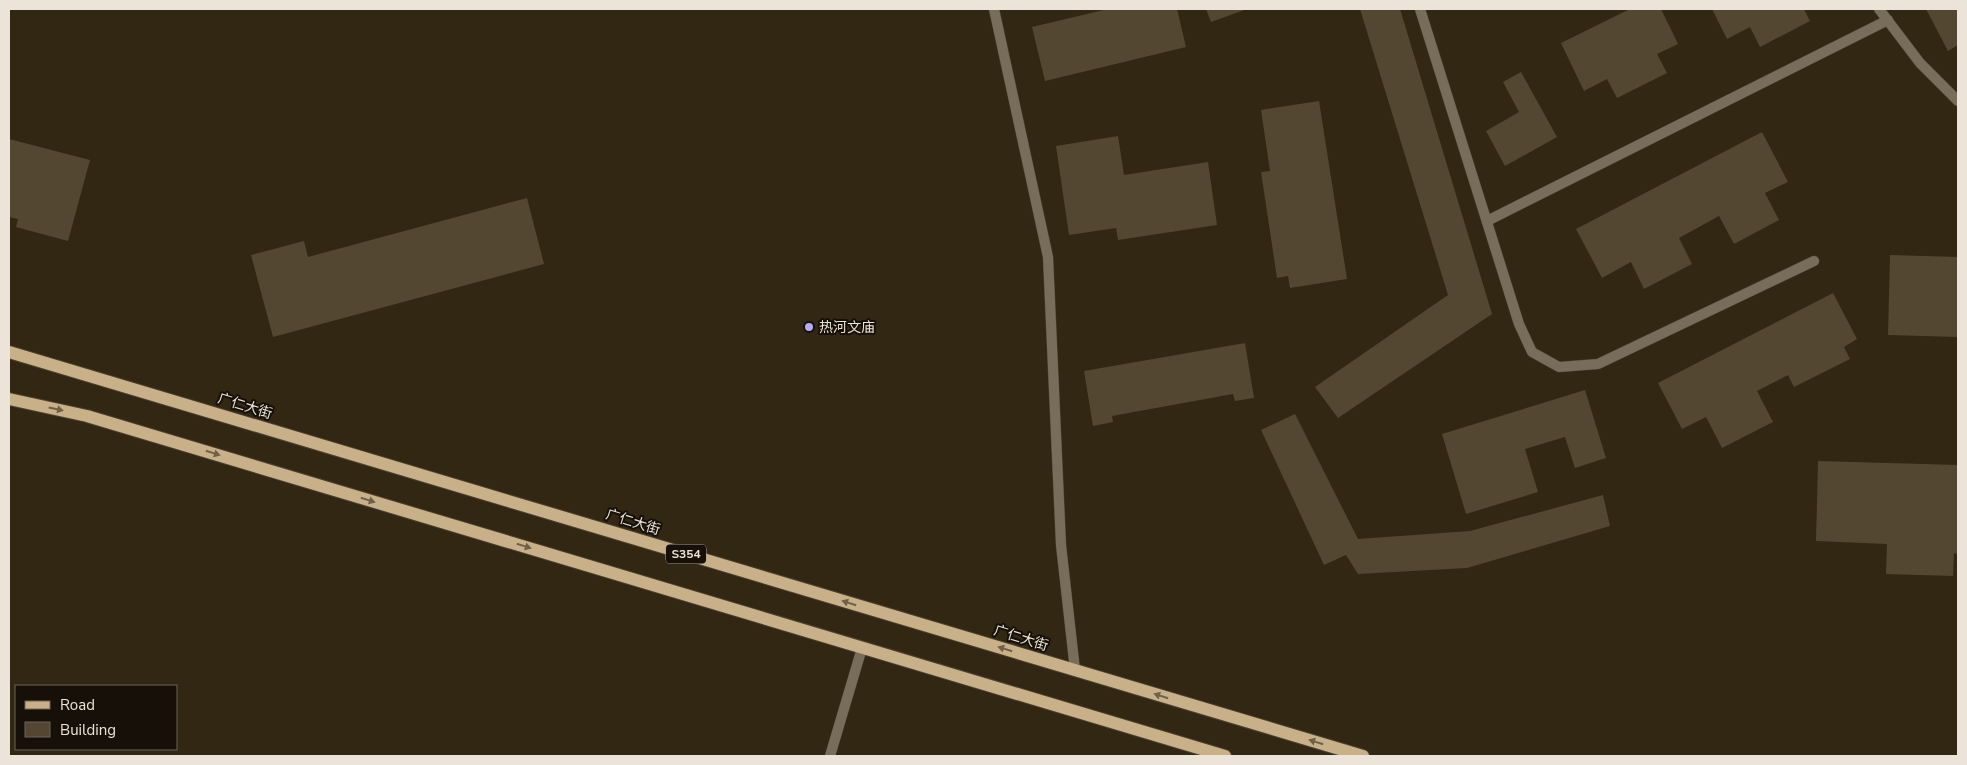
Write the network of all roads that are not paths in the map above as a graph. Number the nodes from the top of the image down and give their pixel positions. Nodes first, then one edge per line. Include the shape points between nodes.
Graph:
1 (994, 9) edge
2 (1420, 9) edge
3 (1878, 9) edge
4 (1888, 20) junction
5 (1958, 101) edge
6 (1487, 221) junction
7 (1814, 261) dead end
8 (9, 352) edge
9 (9, 399) edge
10 (862, 648) junction
11 (1075, 670) junction
12 (830, 756) edge
13 (1225, 756) edge
14 (1363, 756) edge

1 - 11 street via 1048,257 1061,545
2 - 6 street
3 - 4 street
4 - 5 street via 1920,63
4 - 6 street
6 - 7 street via 1519,324 1532,352 1559,367 1598,364
11 -> 8 main road, 广仁大街 / S354
9 -> 10 main road via 88,416
10 - 12 street
10 - 13 main road
14 -> 11 main road, 广仁大街 / S354

